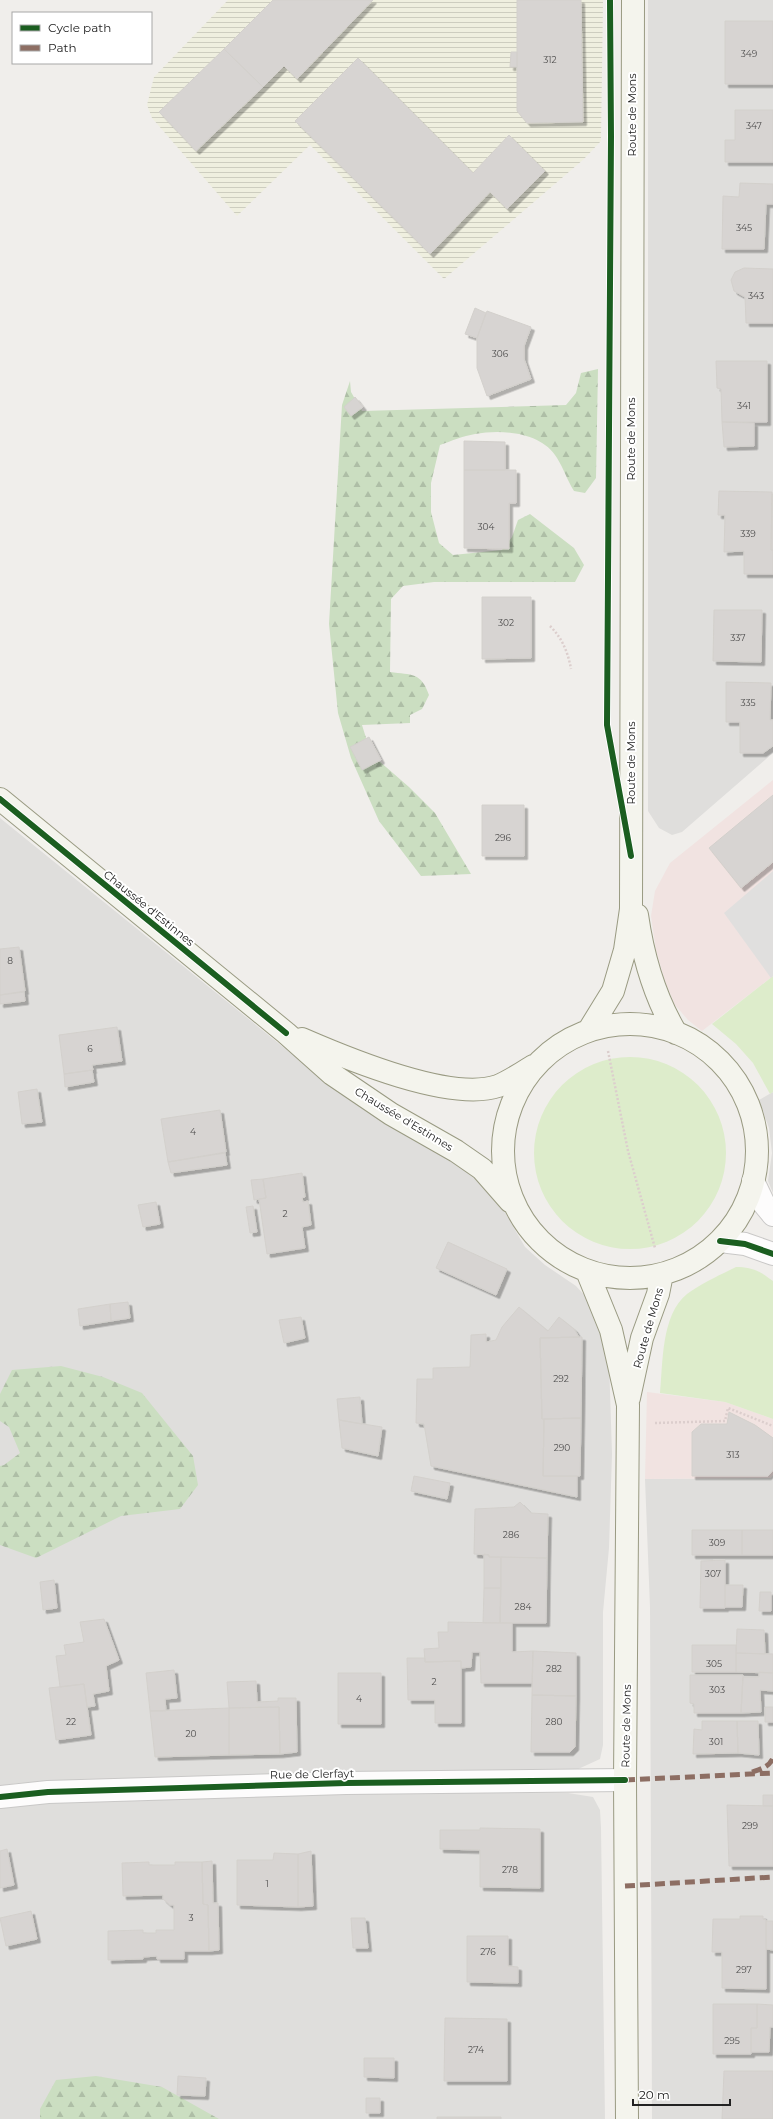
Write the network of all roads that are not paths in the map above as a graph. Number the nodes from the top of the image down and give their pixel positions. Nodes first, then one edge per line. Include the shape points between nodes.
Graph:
1 (633, 0) edge
2 (0, 799) edge
3 (631, 878) junction
4 (596, 1028) junction
5 (286, 1032) junction
6 (676, 1033) junction
7 (536, 1065) junction
8 (753, 1180) junction
9 (517, 1209) junction
10 (773, 1215) edge
11 (720, 1240) junction
12 (773, 1254) edge
13 (587, 1271) junction
14 (662, 1274) junction
15 (628, 1414) junction
16 (625, 1780) junction
17 (0, 1797) edge
18 (627, 2119) edge

1 - 3 main road, Route de Mons
2 - 5 main road, Chaussée d'Estinnes
3 - 4 main road, Route de Mons via 631,909 625,950 613,991
3 - 6 main road, Route de Mons via 642,948 651,981
4 - 6 main road via 640,1024
4 - 7 main road via 551,1050
5 - 7 main road, Chaussée d'Estinnes via 344,1057 392,1073 430,1084 456,1088 498,1086
5 - 9 main road, Chaussée d'Estinnes via 332,1074 482,1169
6 - 8 main road via 699,1045 719,1061 736,1082 748,1104 757,1155
7 - 9 main road via 514,1097 504,1134 505,1173
8 - 10 street via 764,1204
8 - 11 main road via 741,1213
9 - 13 main road via 530,1229 547,1247 566,1261
11 - 12 street via 744,1244
11 - 14 main road via 696,1259
13 - 14 main road via 637,1278
13 - 15 main road, Route de Mons via 611,1330
14 - 15 main road, Route de Mons via 658,1294 642,1338
15 - 16 main road, Route de Mons
16 - 17 street, Rue de Clerfayt via 346,1783 48,1792
16 - 18 main road, Route de Mons

